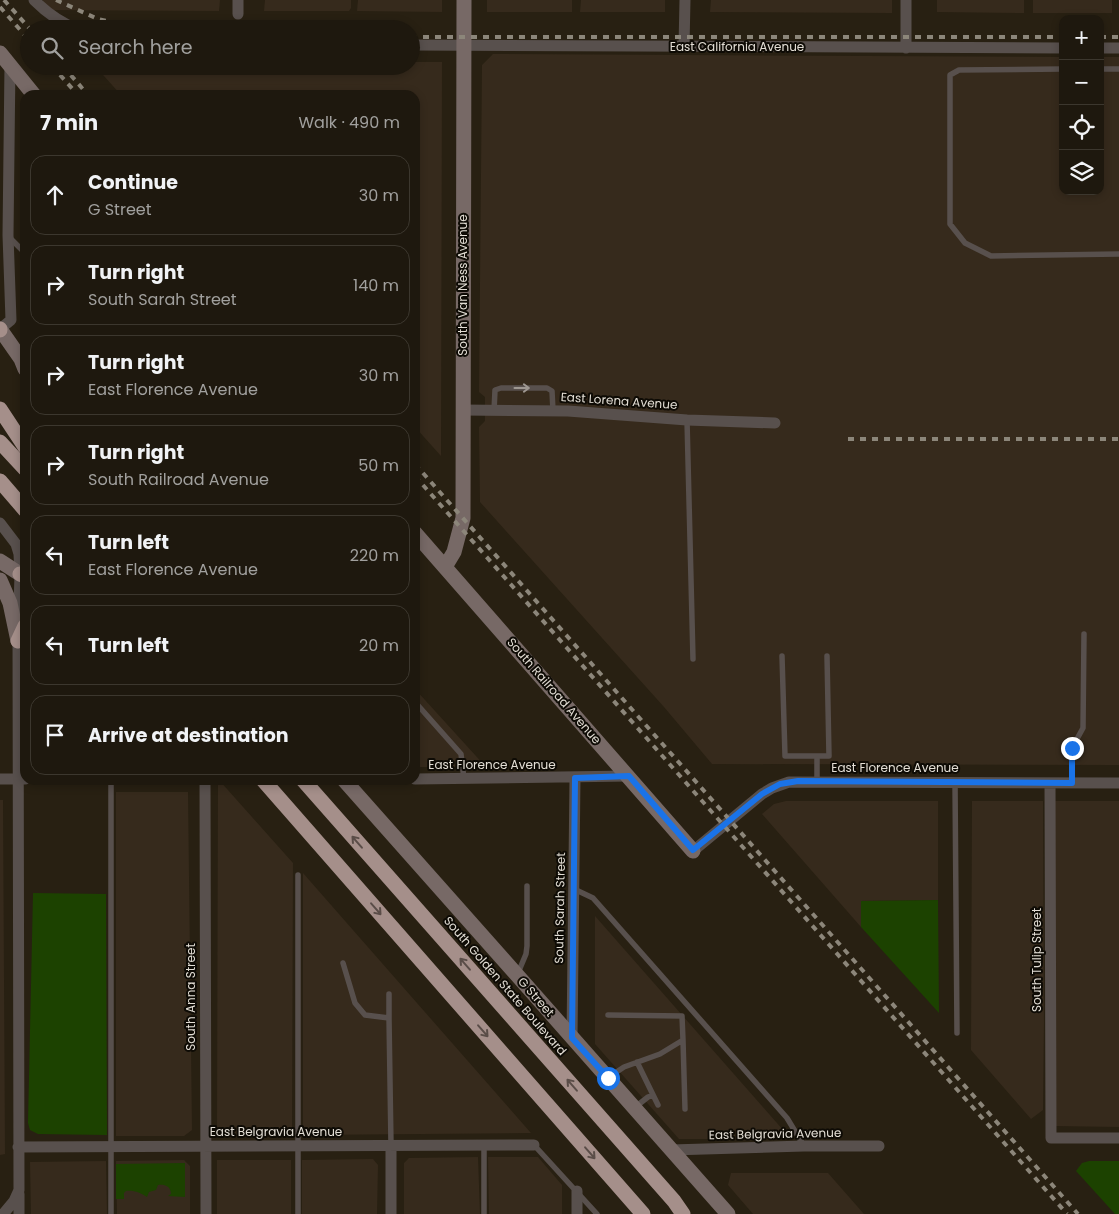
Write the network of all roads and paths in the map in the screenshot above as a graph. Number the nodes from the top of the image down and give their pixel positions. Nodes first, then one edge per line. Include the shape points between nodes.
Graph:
1 (34, 0) edge
2 (238, 0) edge
3 (464, 0) edge
4 (685, 0) edge
5 (906, 0) edge
6 (238, 14) dead end
7 (60, 20) edge
8 (420, 45) edge
9 (463, 45) junction
10 (684, 46) junction
11 (906, 48) junction
12 (1059, 48) edge
13 (1104, 48) edge
14 (1119, 48) edge
15 (5, 58) edge
16 (1059, 69) edge
17 (1104, 69) edge
18 (1119, 69) edge
19 (30, 90) edge
20 (8, 235) junction
21 (20, 248) edge
22 (1119, 254) edge
23 (0, 329) edge
24 (20, 358) edge
25 (0, 409) edge
26 (462, 410) junction
27 (494, 410) junction
28 (553, 410) junction
29 (687, 420) junction
30 (774, 423) dead end
31 (20, 439) edge
32 (0, 442) edge
33 (20, 464) edge
34 (0, 481) edge
35 (20, 504) edge
36 (0, 523) edge
37 (420, 539) edge
38 (20, 559) edge
39 (0, 561) edge
40 (445, 567) junction
41 (20, 573) edge
42 (0, 580) edge
43 (20, 615) edge
44 (1084, 634) dead end
45 (20, 637) edge
46 (18, 641) junction
47 (782, 656) dead end
48 (827, 656) dead end
49 (693, 659) dead end
50 (420, 708) edge
51 (20, 710) edge
52 (817, 756) junction
53 (629, 776) junction
54 (464, 778) junction
55 (575, 778) junction
56 (0, 779) edge
57 (20, 779) edge
58 (420, 779) edge
59 (818, 781) junction
60 (955, 782) junction
61 (1050, 783) junction
62 (1072, 783) junction
63 (1119, 783) edge
64 (22, 785) edge
65 (111, 785) edge
66 (205, 785) edge
67 (256, 785) edge
68 (267, 785) edge
69 (307, 785) edge
70 (348, 785) edge
71 (693, 850) joint
72 (298, 875) dead end
73 (526, 886) dead end
74 (574, 889) junction
75 (360, 891) junction
76 (344, 963) dead end
77 (517, 974) junction
78 (388, 994) dead end
79 (608, 1015) dead end
80 (389, 1018) junction
81 (957, 1033) dead end
82 (572, 1038) junction
83 (683, 1040) junction
84 (637, 1062) junction
85 (608, 1078) junction
86 (653, 1095) junction
87 (658, 1105) dead end
88 (634, 1108) junction
89 (685, 1109) dead end
90 (1119, 1138) edge
91 (391, 1145) junction
92 (484, 1145) junction
93 (534, 1145) joint
94 (111, 1146) junction
95 (206, 1146) junction
96 (298, 1146) junction
97 (804, 1146) junction
98 (879, 1146) dead end
99 (18, 1147) junction
100 (671, 1150) junction
101 (19, 1190) junction
102 (577, 1191) junction
103 (4, 1213) edge
104 (19, 1214) edge
105 (111, 1214) edge
106 (206, 1214) edge
107 (298, 1214) edge
108 (391, 1214) edge
109 (484, 1214) edge
110 (577, 1214) edge
111 (597, 1214) edge
112 (643, 1214) edge
113 (683, 1214) edge
114 (728, 1214) edge

1 - 7 street
2 - 6 street
3 - 9 street, South Van Ness Avenue
4 - 10 street
5 - 11 street
8 - 9 street, East California Avenue
9 - 10 street, East California Avenue
9 - 26 street, South Van Ness Avenue
10 - 11 street, East California Avenue
11 - 12 street, East California Avenue
13 - 14 street
15 - 19 street
15 - 20 street
16 - 22 lane via 959,70 950,74 950,224 965,243 991,256
17 - 18 lane
20 - 21 lane
20 - 23 street via 11,320
23 - 24 street
25 - 31 highway
26 - 27 street, East Lorena Avenue
26 - 40 street, South Van Ness Avenue via 463,518 454,552
27 - 28 street, East Lorena Avenue
27 -> 28 lane via 495,390 501,388 548,388 552,391
28 - 29 street, East Lorena Avenue
29 - 30 street, East Lorena Avenue
29 - 49 lane
32 - 33 highway
34 - 35 highway
36 - 38 street via 16,544
37 - 40 street, South Railroad Avenue
39 - 41 street
40 - 53 street, South Railroad Avenue
42 - 46 street via 10,603
43 - 46 street
44 - 62 lane via 1083,728 1072,748
45 - 46 highway
46 - 51 street
47 - 52 lane via 785,756
48 - 52 lane via 829,756
50 - 54 lane via 461,754
52 - 59 lane
53 - 55 street, East Florence Avenue
53 - 71 street, South Railroad Avenue
54 - 55 street, East Florence Avenue
54 - 58 street, East Florence Avenue
55 - 74 street, South Sarah Street
56 - 57 street
59 - 60 street, East Florence Avenue
59 - 71 street, East Florence Avenue via 789,782 772,788
60 - 61 street, East Florence Avenue
60 - 81 lane
61 - 62 street, East Florence Avenue
61 - 90 street, South Tulip Street via 1051,1138
62 - 63 street, East Florence Avenue
64 - 99 street
65 - 94 lane
66 - 95 street, South Anna Street
67 - 75 highway
68 - 75 highway
113 -> 69 highway, South Golden State Boulevard
70 - 77 street, G Street
72 - 96 lane
73 - 77 lane via 527,946
74 - 82 street, South Sarah Street
74 - 97 lane via 600,905 787,1118
75 -> 112 highway
76 - 80 lane via 355,1004 365,1015
77 - 82 street, G Street
78 - 80 lane
79 - 83 lane via 682,1016
80 - 91 lane
82 - 85 street, G Street
83 - 84 lane via 660,1054
83 - 89 lane
84 - 85 lane
84 - 86 lane
85 - 88 street, G Street
86 - 87 lane
86 - 88 lane
88 - 100 street, G Street
91 - 92 street, East Belgravia Avenue
91 - 96 street, East Belgravia Avenue
91 - 108 street
92 - 93 street, East Belgravia Avenue
92 - 109 lane
93 - 102 lane
94 - 95 street, East Belgravia Avenue
94 - 99 street, East Belgravia Avenue
94 - 105 lane
95 - 96 street, East Belgravia Avenue
95 - 106 street, South Anna Street
96 - 107 lane
97 - 98 street, East Belgravia Avenue
97 - 100 street, East Belgravia Avenue
99 - 101 street
100 - 114 street, G Street
101 - 103 street
101 - 104 street
102 - 110 street
102 - 111 lane

